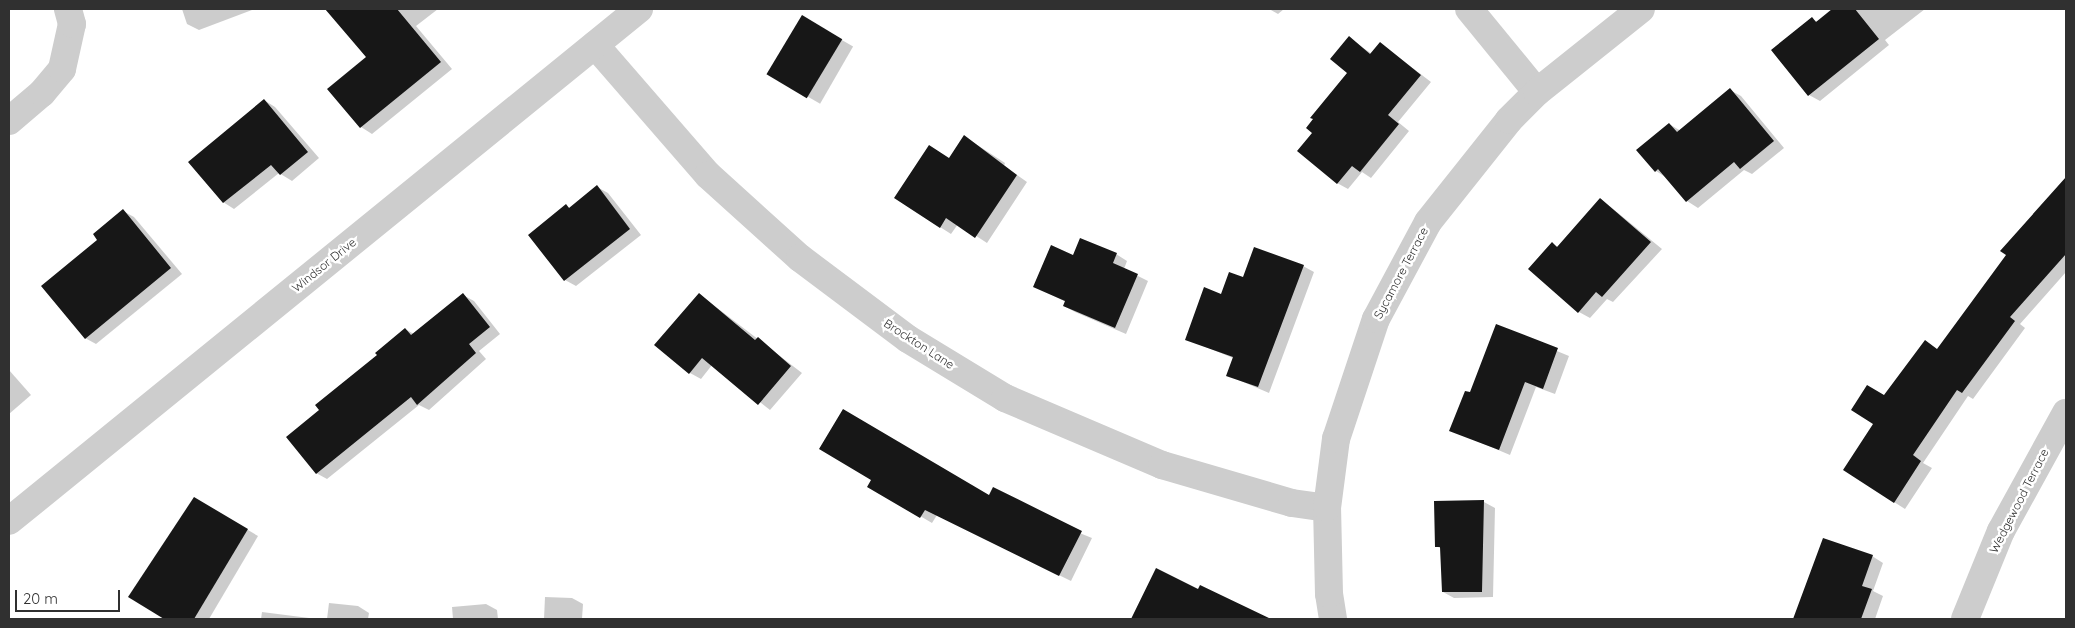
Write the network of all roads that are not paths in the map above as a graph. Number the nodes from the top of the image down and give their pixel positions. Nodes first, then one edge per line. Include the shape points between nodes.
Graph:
1 (68, 9) edge
2 (639, 9) edge
3 (1469, 9) edge
4 (1641, 9) edge
5 (595, 45) junction
6 (1537, 92) junction
7 (9, 121) edge
8 (2066, 413) edge
9 (1327, 508) junction
10 (9, 520) edge
11 (1333, 619) edge
12 (1965, 619) edge

1 - 7 street via 72,24 62,69
2 - 5 street, Windsor Drive
3 - 6 street
4 - 6 street, Sycamore Terrace
5 - 9 street, Brockton Lane via 708,175 800,258 908,339 1005,398 1162,465 1292,503
5 - 10 street, Windsor Drive
6 - 9 street, Sycamore Terrace via 1508,120 1428,222 1376,319 1336,439
8 - 12 street, Wedgewood Terrace via 2001,532
9 - 11 street, Sycamore Terrace via 1329,594

